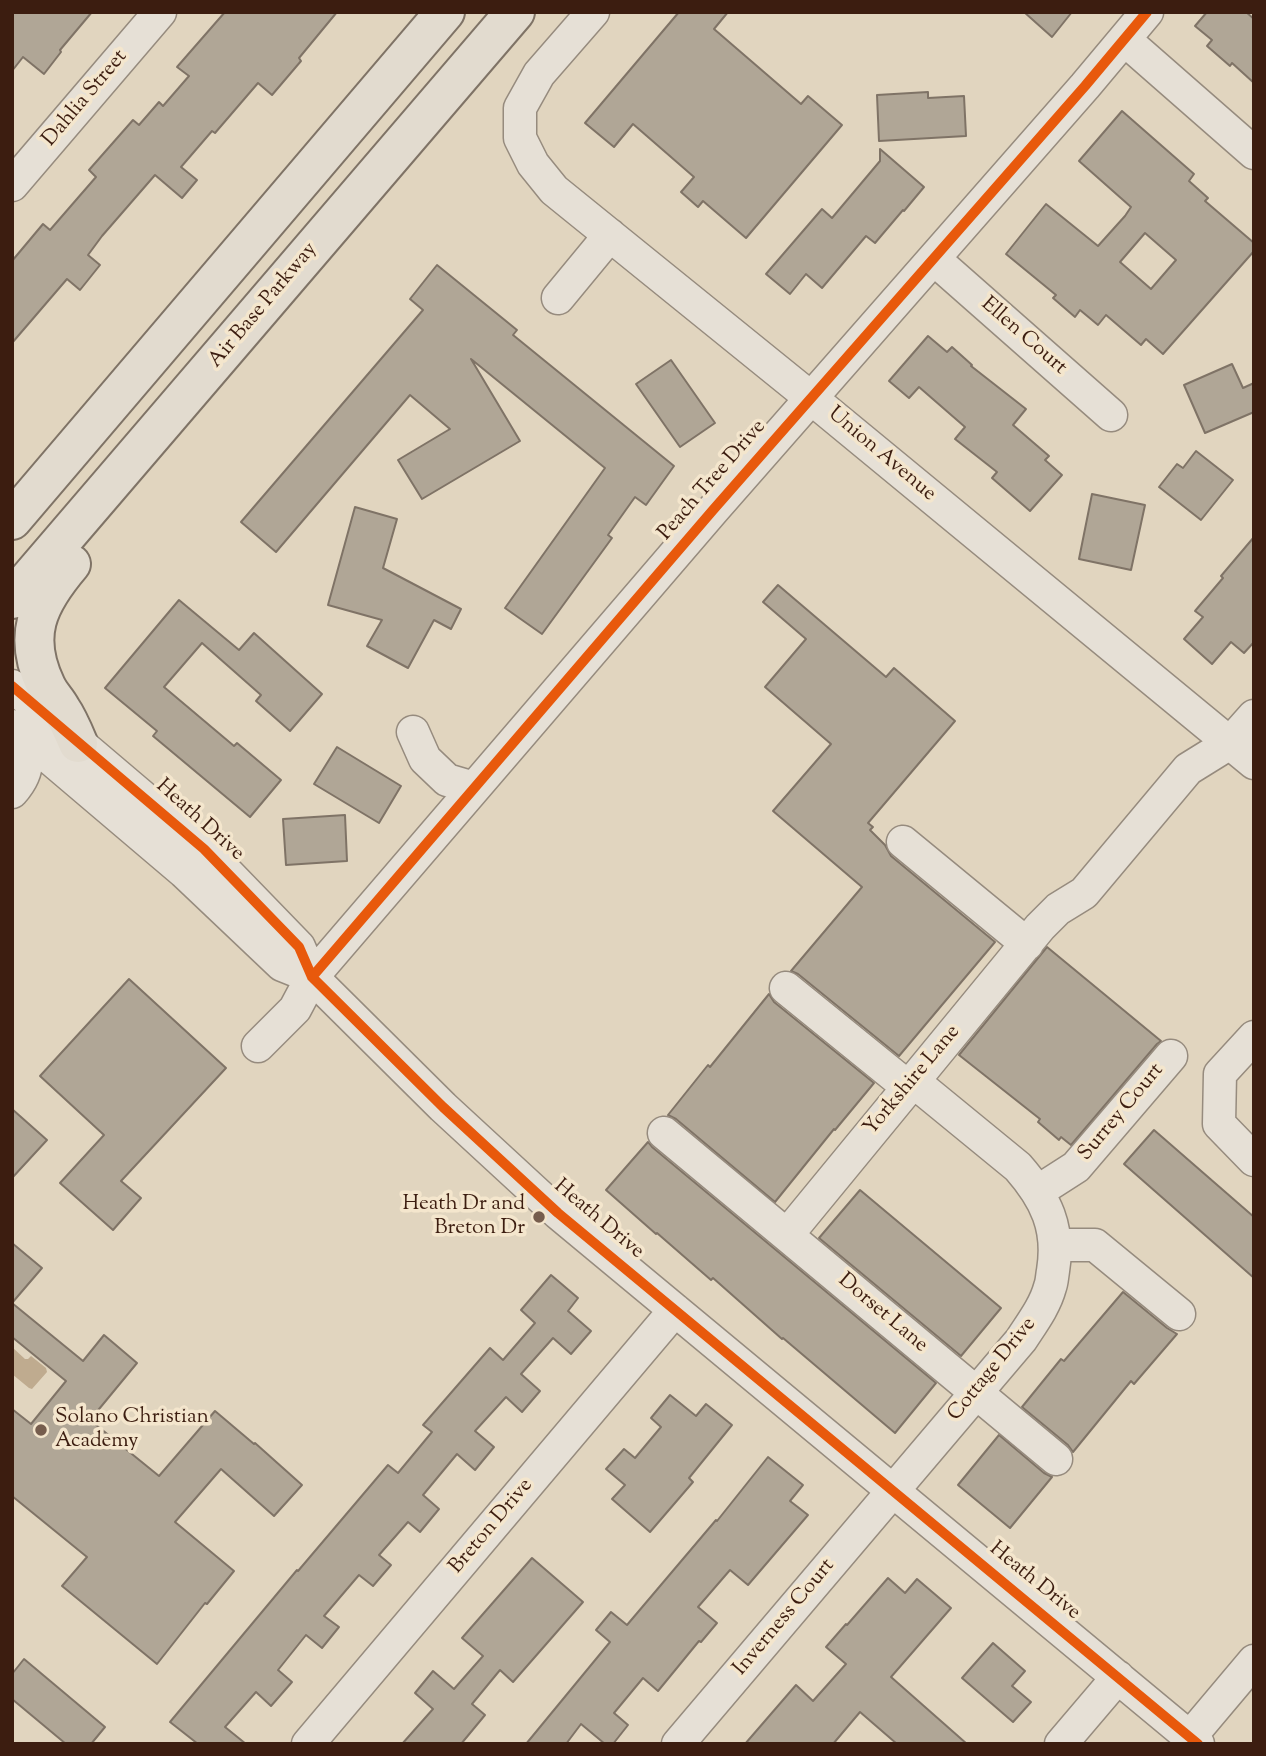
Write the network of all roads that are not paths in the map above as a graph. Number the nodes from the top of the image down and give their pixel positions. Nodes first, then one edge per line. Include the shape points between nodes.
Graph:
1 (160, 12) edge
2 (445, 12) edge
3 (515, 12) edge
4 (593, 12) edge
5 (1147, 12) edge
6 (1125, 40) junction
7 (22, 153) edge
8 (1254, 153) edge
9 (12, 185) edge
10 (610, 235) junction
11 (934, 259) junction
12 (558, 298) dead end
13 (226, 351) junction
14 (811, 398) junction
15 (1111, 415) dead end
16 (73, 448) junction
17 (12, 495) edge
18 (12, 520) edge
19 (12, 599) edge
20 (12, 686) edge
21 (1254, 716) edge
22 (12, 727) edge
23 (78, 743) junction
24 (1242, 753) edge
25 (12, 792) edge
26 (903, 842) dead end
27 (1034, 936) junction
28 (312, 977) junction
29 (786, 988) dead end
30 (1254, 1037) edge
31 (258, 1046) dead end
32 (1171, 1056) dead end
33 (911, 1084) junction
34 (664, 1133) dead end
35 (1254, 1160) edge
36 (1037, 1192) junction
37 (787, 1235) junction
38 (1055, 1245) junction
39 (675, 1310) junction
40 (1179, 1314) dead end
41 (976, 1392) junction
42 (1056, 1459) dead end
43 (893, 1491) junction
44 (1254, 1661) edge
45 (1118, 1677) junction
46 (1194, 1740) edge
47 (308, 1744) edge
48 (678, 1744) edge
49 (1061, 1744) edge

1 - 7 street, Dahlia Street
2 - 16 main road
3 - 13 main road, Air Base Parkway
4 - 10 street, Union Avenue via 540,74 520,108 520,138 554,190
5 - 6 street, Peach Tree Drive
6 - 8 street
6 - 11 street, Peach Tree Drive
7 - 9 street, Dahlia Street
10 - 12 street
10 - 14 street, Union Avenue
11 - 14 street, Peach Tree Drive
11 - 15 street, Ellen Court
13 - 19 main road, Air Base Parkway
13 - 23 main road via 153,468 53,585 42,605 35,628 37,666
14 - 24 street, Union Avenue
14 - 28 street, Peach Tree Drive
16 - 17 main road
16 - 18 main road
20 - 23 street, Heath Drive
21 - 24 street, Yorkshire Lane
22 - 25 street via 27,762
22 - 28 street, Heath Drive via 174,863 282,965
23 - 28 street, Heath Drive via 229,873 299,947
24 - 27 street, Yorkshire Lane via 1188,769 1084,894 1058,909
26 - 27 street
27 - 33 street, Yorkshire Lane
28 - 31 street, Peach Tree Drive via 296,1009
28 - 39 street, Heath Drive via 558,1213
29 - 33 street, Cottage Drive
30 - 35 street via 1220,1074 1219,1124
32 - 36 street, Surrey Court via 1076,1167
33 - 36 street, Cottage Drive via 1018,1167
33 - 37 street, Yorkshire Lane
34 - 37 street, Dorset Lane
36 - 38 street, Cottage Drive via 1053,1227
37 - 41 street, Dorset Lane
38 - 40 street via 1096,1245
38 - 41 street, Cottage Drive via 1050,1287 1039,1312
39 - 43 street, Heath Drive
39 - 47 street, Breton Drive
41 - 42 street, Dorset Lane
41 - 43 street, Cottage Drive
43 - 45 street, Heath Drive
43 - 48 street, Inverness Court
44 - 46 street
45 - 46 street, Heath Drive
45 - 49 street

